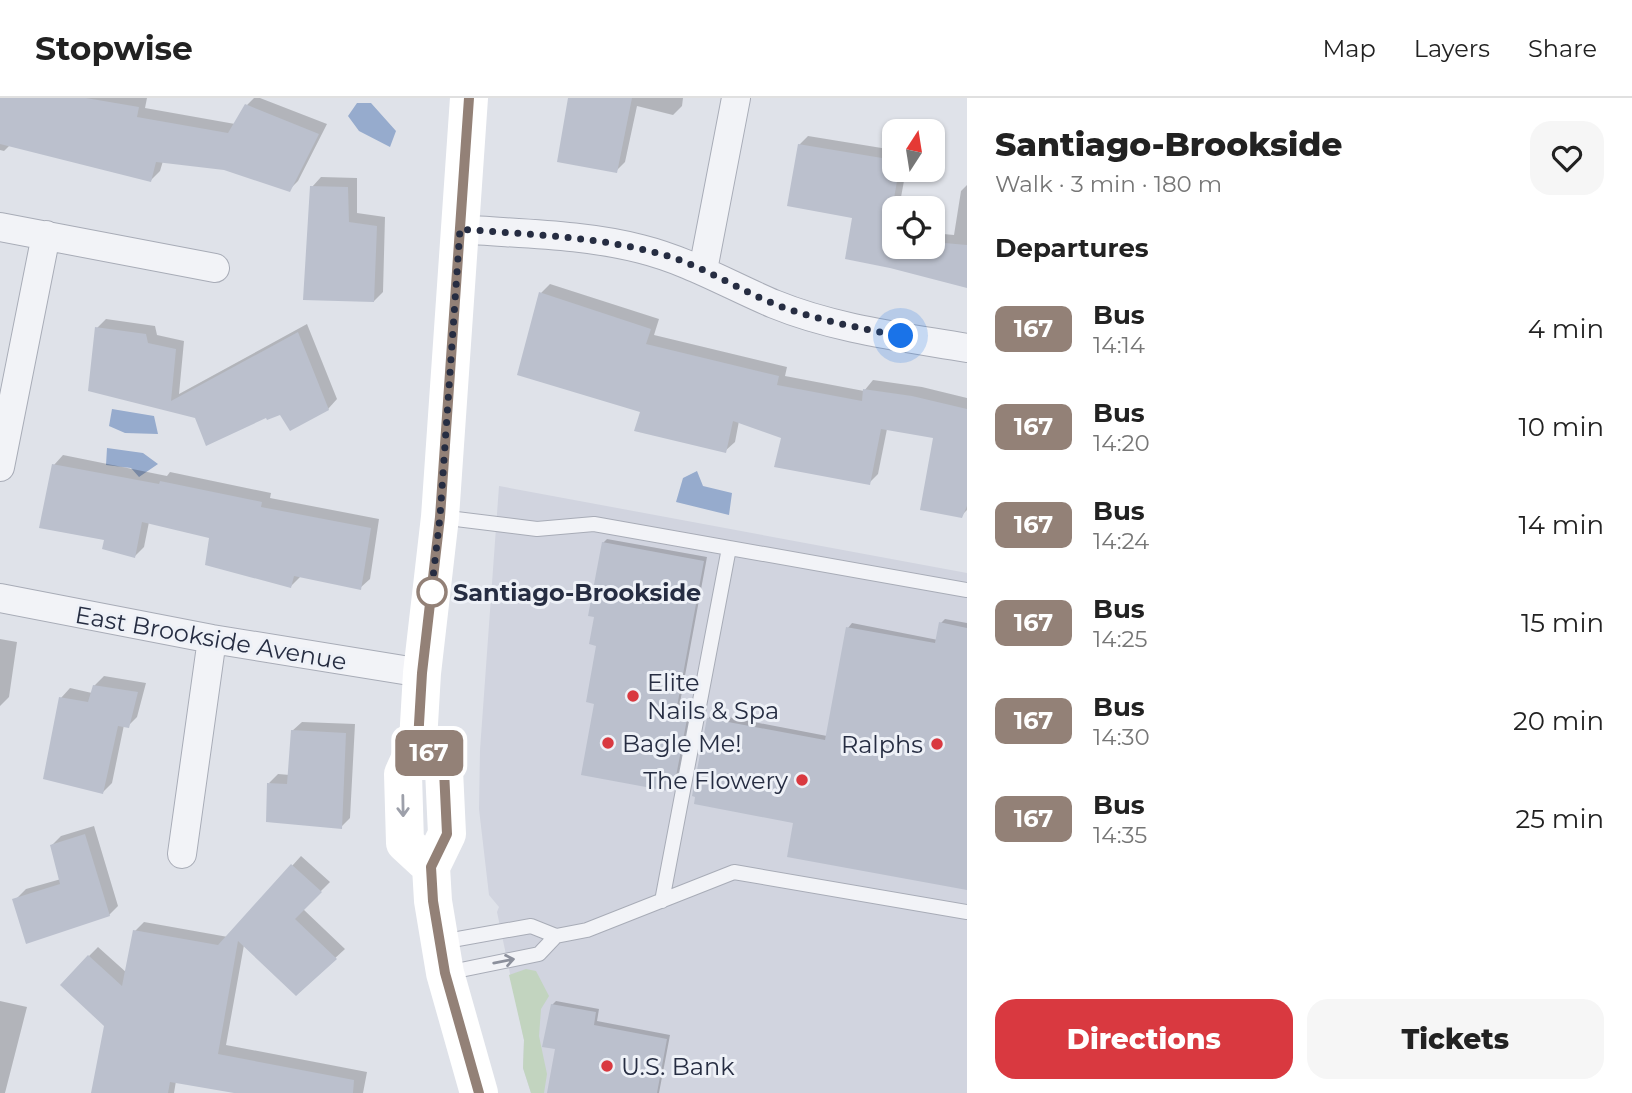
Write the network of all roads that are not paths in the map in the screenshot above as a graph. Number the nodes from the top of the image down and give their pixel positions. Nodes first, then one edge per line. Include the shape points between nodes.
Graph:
1 (469, 98) edge
2 (736, 98) edge
3 (0, 227) edge
4 (460, 229) junction
5 (46, 235) junction
6 (215, 268) dead end
7 (703, 270) junction
8 (967, 348) edge
9 (0, 467) edge
10 (440, 517) junction
11 (729, 548) junction
12 (967, 590) edge
13 (0, 598) edge
14 (212, 639) junction
15 (422, 673) junction
16 (182, 854) dead end
17 (662, 901) junction
18 (967, 912) edge
19 (556, 936) junction
20 (442, 958) junction
21 (479, 1093) edge

1 - 4 main road
2 - 7 street
3 - 5 street
4 - 7 street via 607,242 672,257
4 - 10 main road
5 - 6 street
5 - 9 street
7 - 8 street via 813,317
10 - 11 lane via 537,528 594,524
10 - 15 main road
11 - 12 lane
11 - 17 lane
13 - 14 street, East Brookside Avenue
14 - 15 street, East Brookside Avenue
14 - 16 street
15 - 20 main road via 418,741 403,774 405,843 431,867
17 - 18 lane via 734,872
17 - 19 lane via 587,930
19 - 20 lane via 531,926
20 -> 19 lane via 540,954
20 - 21 main road

